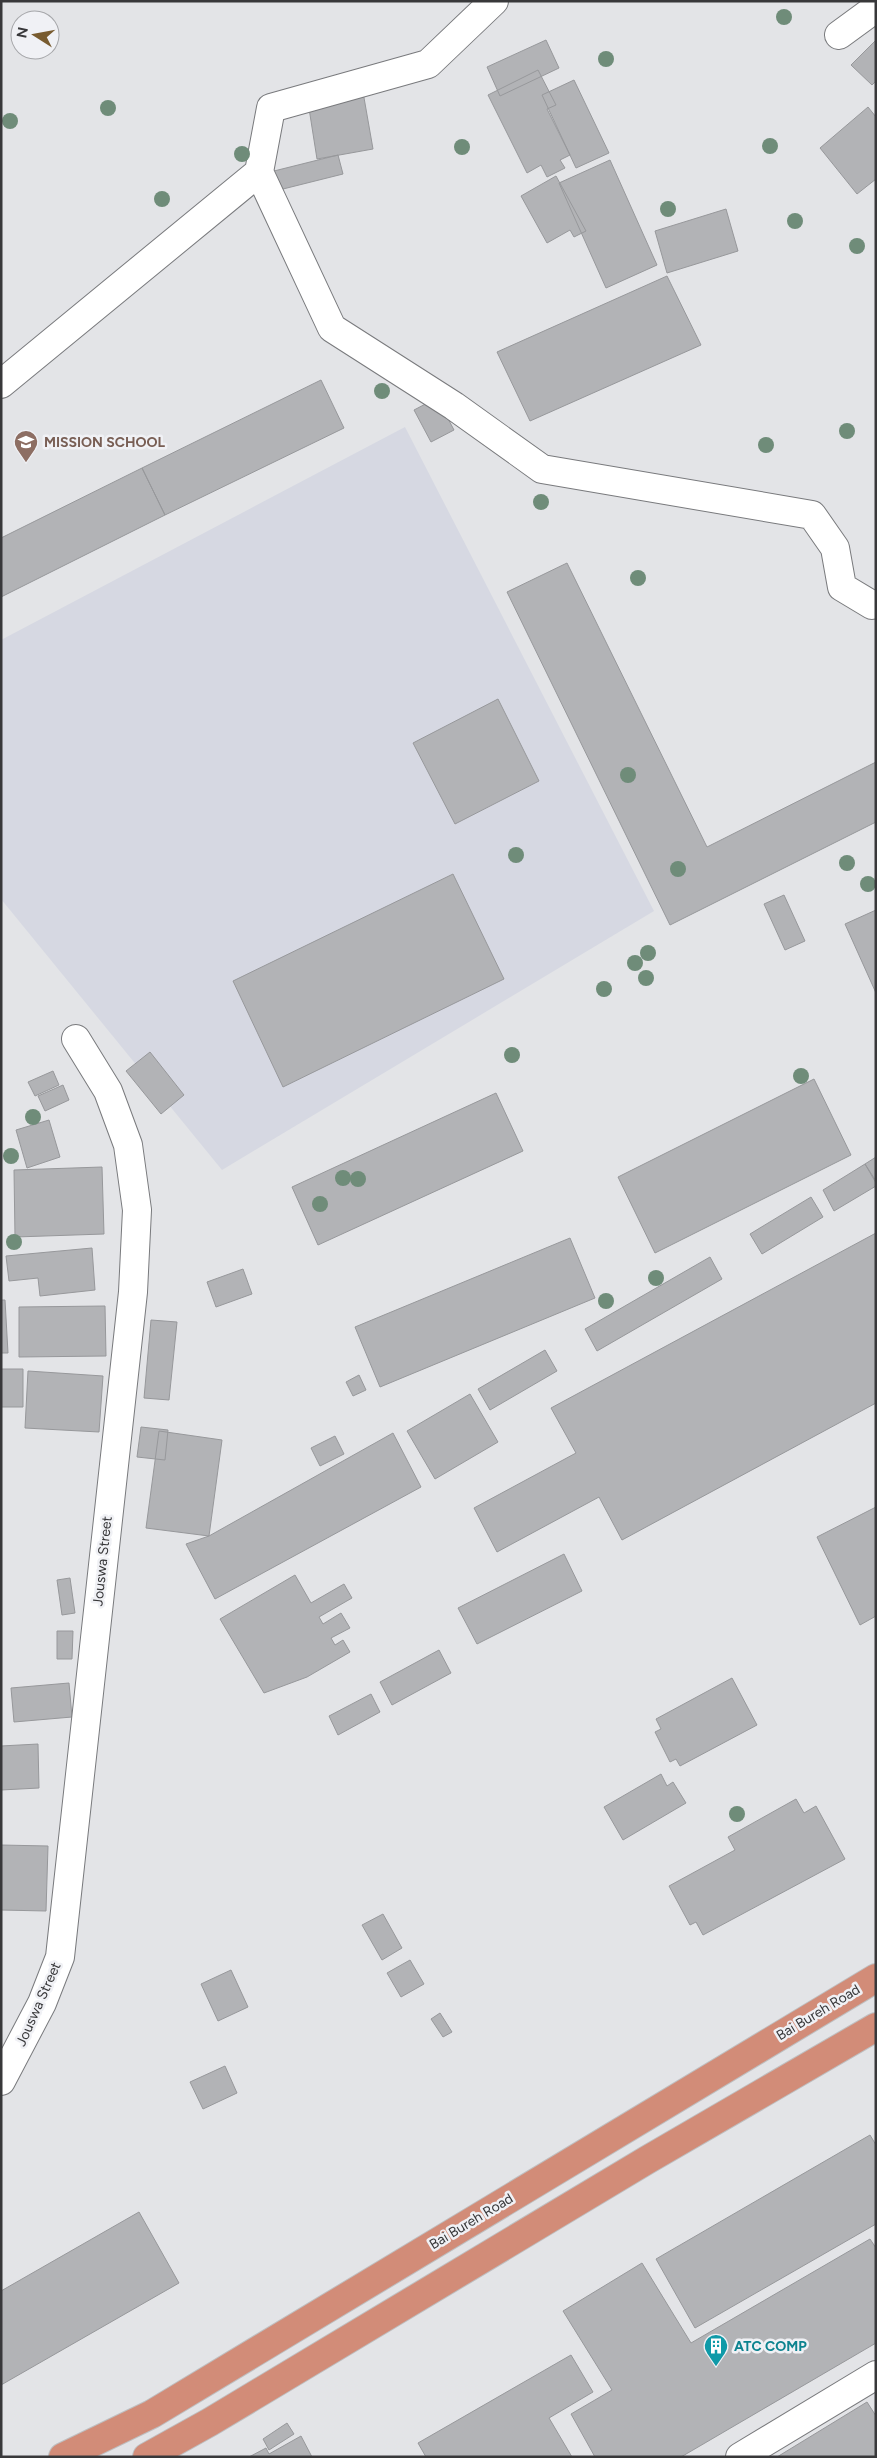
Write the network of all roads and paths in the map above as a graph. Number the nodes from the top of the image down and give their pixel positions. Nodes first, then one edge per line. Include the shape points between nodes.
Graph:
1 (494, 1) edge
2 (876, 8) edge
3 (838, 35) dead end
4 (259, 172) junction
5 (1, 384) edge
6 (876, 604) edge
7 (76, 1039) dead end
8 (876, 1978) edge
9 (876, 2027) edge
10 (1, 2081) edge
11 (876, 2375) edge
12 (63, 2457) edge
13 (147, 2457) edge
14 (740, 2457) edge

1 - 4 street via 428,64 271,108
2 - 3 street
4 - 5 street
4 - 6 street via 332,328 454,406 542,470 812,515 835,548 842,587 872,605
7 - 10 street, Jouswa Street via 108,1091 128,1145 137,1210 133,1292 60,1957 42,2003
8 - 12 highway, Bai Bureh Road via 152,2414
9 - 13 highway
11 - 14 street

